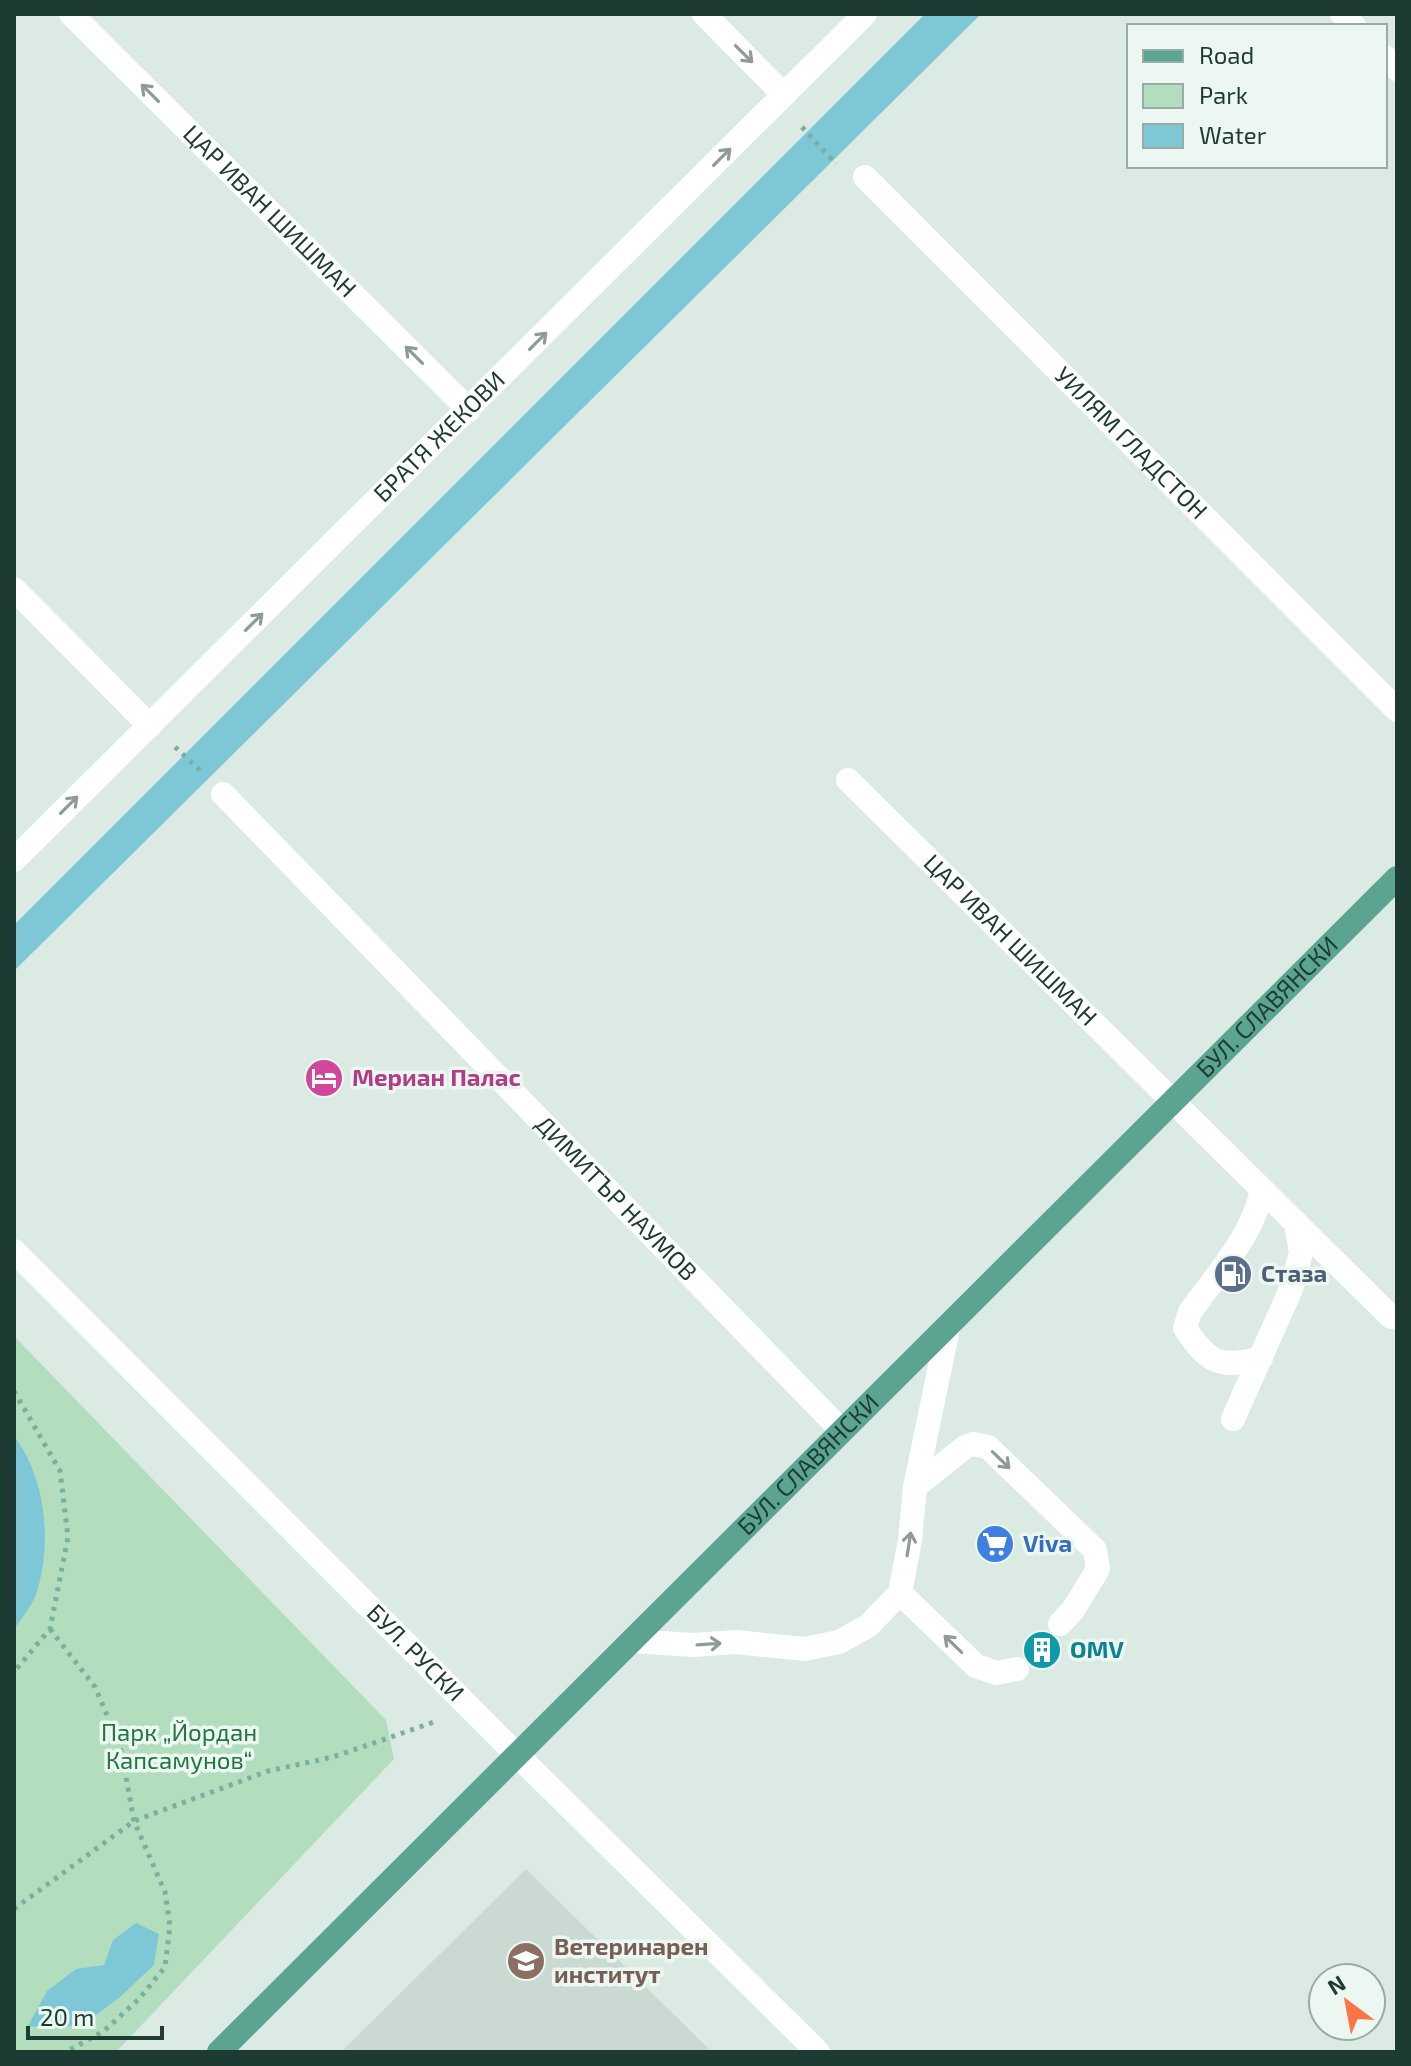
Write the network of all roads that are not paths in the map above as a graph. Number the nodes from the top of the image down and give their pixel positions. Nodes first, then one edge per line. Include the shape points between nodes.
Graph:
1 (71, 14) edge
2 (704, 14) edge
3 (865, 14) edge
4 (784, 95) junction
5 (865, 177) dead end
6 (469, 410) junction
7 (14, 589) edge
8 (1397, 710) edge
9 (150, 726) junction
10 (848, 780) dead end
11 (223, 794) dead end
12 (14, 860) edge
13 (1397, 878) edge
14 (1173, 1102) junction
15 (1262, 1190) junction
16 (1296, 1223) junction
17 (14, 1251) edge
18 (1391, 1317) dead end
19 (949, 1324) junction
20 (1261, 1358) junction
21 (1233, 1419) dead end
22 (842, 1431) junction
23 (915, 1487) junction
24 (900, 1593) junction
25 (1060, 1624) dead end
26 (632, 1641) junction
27 (1017, 1669) dead end
28 (517, 1755) junction
29 (219, 2052) edge
30 (818, 2052) edge

6 -> 1 street, ЦАР ИВАН ШИШМАН
2 -> 4 street
3 - 4 street, БРАТЯ ЖЕКОВИ
6 -> 4 street, БРАТЯ ЖЕКОВИ
5 - 8 street, УИЛЯМ ГЛАДСТОН
9 -> 6 street, БРАТЯ ЖЕКОВИ
7 - 9 street
12 -> 9 street, БРАТЯ ЖЕКОВИ
10 - 14 street, ЦАР ИВАН ШИШМАН
11 - 22 street, ДИМИТЪР НАУМОВ
13 - 14 main road, БУЛ. СЛАВЯНСКИ
14 - 15 street, ЦАР ИВАН ШИШМАН
14 - 19 main road, БУЛ. СЛАВЯНСКИ
15 - 16 street, ЦАР ИВАН ШИШМАН
15 - 20 street via 1250,1228 1190,1312 1185,1328 1209,1359 1230,1365
16 - 18 street, ЦАР ИВАН ШИШМАН
16 - 20 street via 1301,1253
17 - 28 street, БУЛ. РУСКИ
19 - 22 main road, БУЛ. СЛАВЯНСКИ
19 - 23 street
20 - 21 street
22 - 26 main road, БУЛ. СЛАВЯНСКИ
24 -> 23 street
23 -> 25 street via 965,1447 988,1447 1095,1550 1098,1569
26 -> 24 street via 805,1649 839,1642 868,1626
27 -> 24 street via 997,1673 976,1666
26 - 28 main road, БУЛ. СЛАВЯНСКИ
28 - 29 main road, БУЛ. СЛАВЯНСКИ
28 - 30 street, БУЛ. РУСКИ

